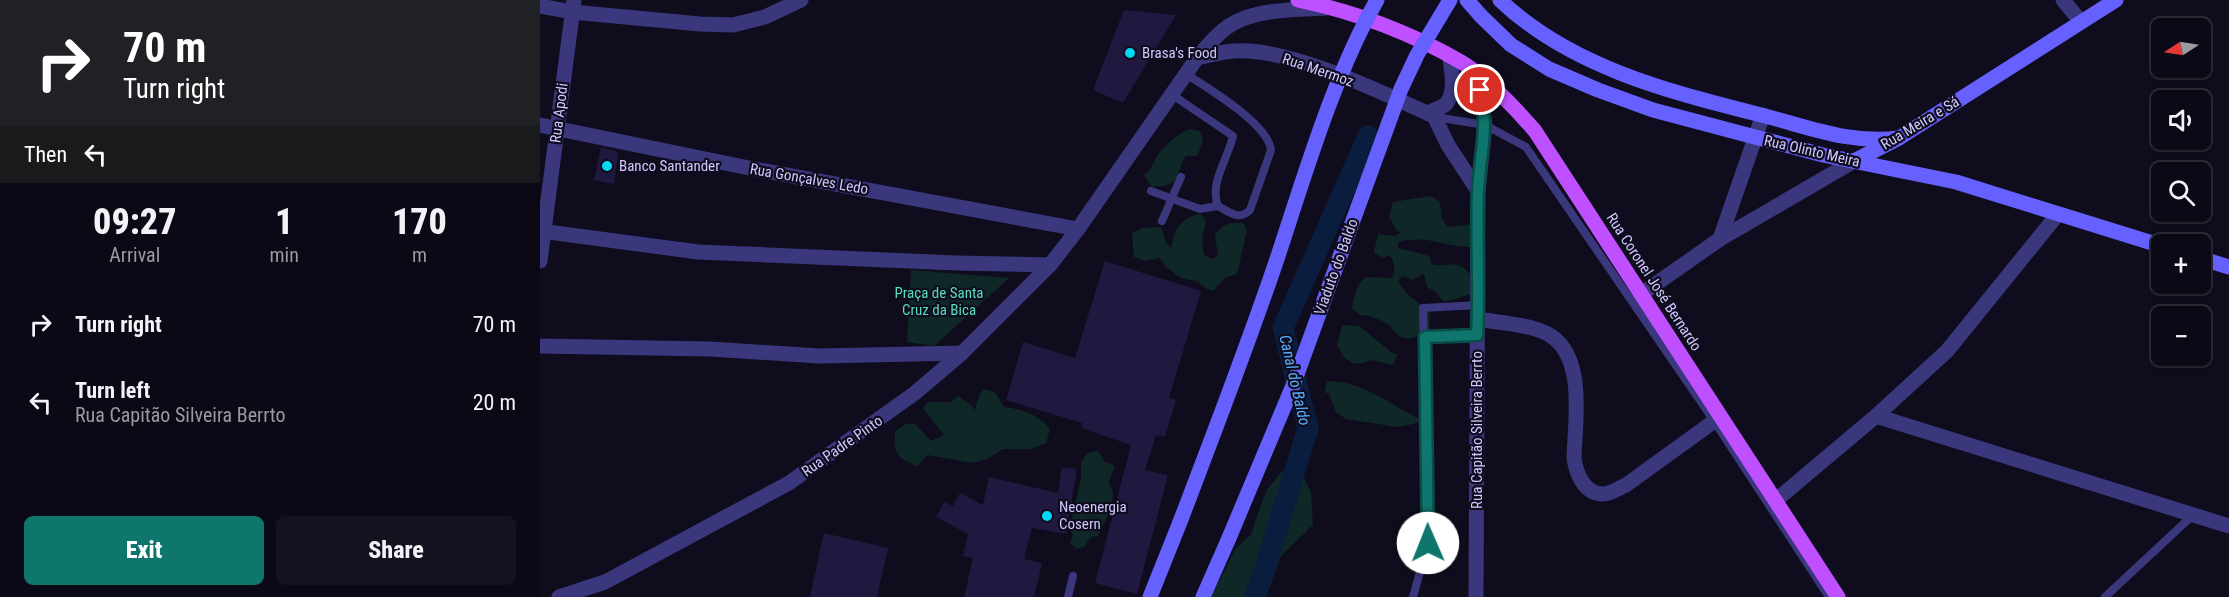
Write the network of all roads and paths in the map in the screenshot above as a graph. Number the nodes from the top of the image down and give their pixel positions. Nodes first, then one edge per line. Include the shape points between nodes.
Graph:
1 (801, 0) edge
2 (1298, 0) edge
3 (1377, 0) edge
4 (1450, 0) edge
5 (1467, 0) edge
6 (1500, 0) edge
7 (2063, 0) edge
8 (2116, 0) edge
9 (540, 6) edge
10 (573, 6) edge
11 (1329, 7) junction
12 (2081, 22) junction
13 (1450, 57) junction
14 (1197, 58) junction
15 (1468, 68) junction
16 (1186, 74) junction
17 (1171, 94) junction
18 (1430, 115) junction
19 (1763, 116) junction
20 (540, 125) edge
21 (1485, 125) junction
22 (557, 129) junction
23 (1899, 138) junction
24 (1755, 139) junction
25 (1854, 161) junction
26 (1181, 177) dead end
27 (1151, 191) dead end
28 (1478, 191) junction
29 (1173, 199) junction
30 (1218, 206) junction
31 (2058, 213) junction
32 (1162, 221) dead end
33 (1078, 228) junction
34 (542, 231) edge
35 (1720, 239) junction
36 (2151, 243) edge
37 (540, 261) edge
38 (2211, 261) edge
39 (1050, 265) junction
40 (2229, 267) edge
41 (1640, 295) junction
42 (1479, 312) junction
43 (1470, 336) junction
44 (1425, 337) junction
45 (540, 346) edge
46 (962, 353) junction
47 (1876, 416) junction
48 (1717, 419) junction
49 (1775, 501) junction
50 (2193, 515) junction
51 (2229, 526) edge
52 (1074, 576) dead end
53 (559, 597) edge
54 (1068, 597) edge
55 (1150, 597) edge
56 (1203, 597) edge
57 (1413, 597) edge
58 (1476, 597) edge
59 (1829, 597) edge
60 (1838, 597) edge
61 (2105, 597) edge

1 - 10 street via 765,17 734,25 699,24
2 - 11 main road, Rua Coronel José Bernardo
3 - 55 main road, bridge via 1326,117 1246,348
4 - 56 main road, Viaduto do Baldo, bridge via 1401,89 1292,388
5 - 24 main road, Rua Olinto Meira via 1511,45 1550,69 1653,110
6 - 19 main road, Rua Olinto Meira via 1540,33 1573,52 1672,91
7 - 12 street
8 - 12 main road, Rua Meira e Sá
9 - 10 street
10 - 22 street, Rua Apodi
11 - 13 main road, Rua Coronel José Bernardo via 1396,30
11 - 14 street via 1257,14 1236,22 1219,33
12 - 23 main road, Rua Meira e Sá
13 - 15 main road, Rua Coronel José Bernardo
13 - 18 street via 1450,97
14 - 16 street
14 - 18 street, Rua Mermoz via 1235,51 1290,59 1377,90
15 - 21 street, Rua Capitão Silveira Berrto via 1480,90
15 - 41 main road, Rua Coronel José Bernardo via 1535,131
16 - 17 street
16 - 30 lane via 1234,106 1270,141 1271,150 1250,210 1238,216
17 - 30 lane via 1233,136 1215,187
17 - 33 street
18 - 21 lane, Rua Coronel José Bernardo
18 - 28 street
19 - 23 main road, Rua Olinto Meira via 1859,140
19 - 24 street
20 - 22 street, Rua Gonçalves Ledo
21 - 28 street, Rua Capitão Silveira Berrto
21 - 48 lane, Rua Coronel José Bernardo via 1526,147
22 - 33 street, Rua Gonçalves Ledo
22 - 34 street, Rua Apodi
23 - 25 main road, Rua Meira e Sá
24 - 25 main road, Rua Olinto Meira
24 - 35 street
25 - 31 main road, Rua Olinto Meira via 1956,182
25 - 35 street, Rua Meira e Sá
26 - 29 lane
27 - 29 lane
28 - 42 street, Rua Capitão Silveira Berrto
29 - 30 lane via 1200,209
29 - 32 lane
31 - 36 main road, Rua Olinto Meira
31 - 47 street via 1947,351
33 - 39 street, Rua Padre Pinto
34 - 37 street, Rua Apodi
34 - 39 street via 698,252
35 - 41 street, Rua Meira e Sá
38 - 40 main road
39 - 46 street, Rua Padre Pinto
41 - 48 main road, Rua Coronel José Bernardo
42 - 43 street, Rua Capitão Silveira Berrto
42 - 44 lane via 1463,306 1423,308
42 - 48 street via 1538,330 1561,345 1572,366 1576,386 1576,468 1585,485 1597,493 1612,492 1626,485
43 - 44 lane
43 - 58 street, Rua Capitão Silveira Berrto
44 - 57 lane via 1428,543
45 - 46 street via 710,349 819,356
46 - 53 street, Rua Padre Pinto via 915,393 789,483 605,582
47 - 49 street
47 - 50 street
48 - 49 main road, Rua Coronel José Bernardo
48 - 59 lane, Rua Coronel José Bernardo
49 - 60 main road, Rua Coronel José Bernardo
50 - 51 street
50 - 61 lane
52 - 54 lane

